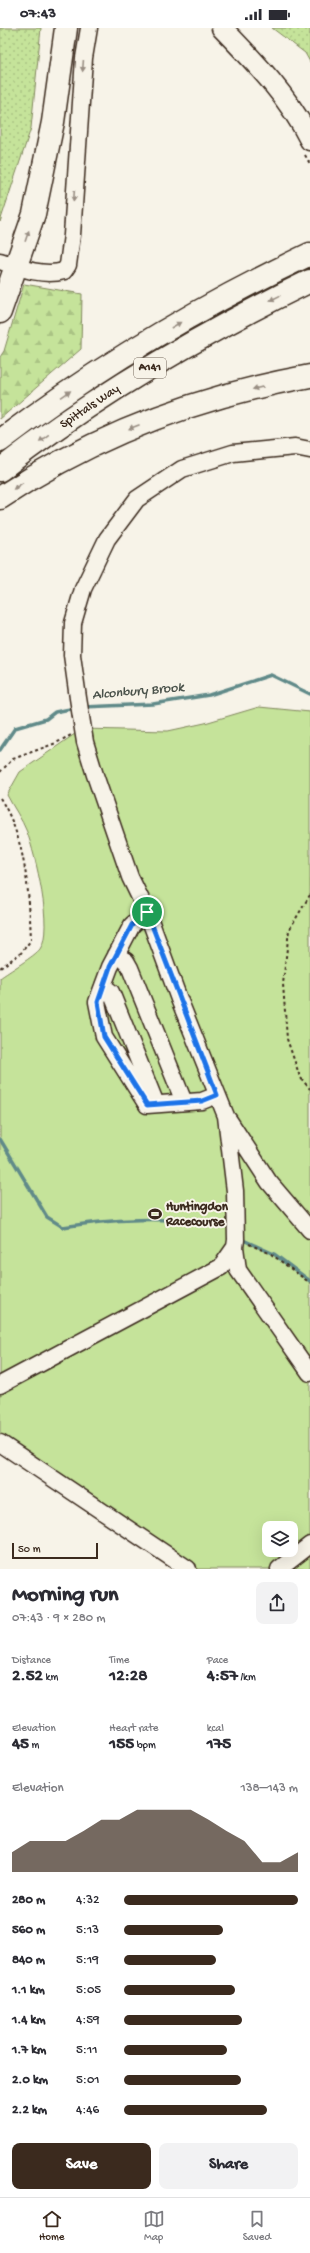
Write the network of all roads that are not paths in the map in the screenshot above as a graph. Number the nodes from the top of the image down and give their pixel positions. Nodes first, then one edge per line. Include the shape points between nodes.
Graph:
1 (66, 28) edge
2 (90, 28) edge
3 (222, 28) edge
4 (310, 140) edge
5 (310, 254) edge
6 (7, 264) edge
7 (310, 281) edge
8 (0, 312) edge
9 (310, 376) edge
10 (0, 441) edge
11 (310, 450) edge
12 (0, 470) edge
13 (0, 498) edge
14 (147, 912) junction
15 (116, 955) junction
16 (103, 986) junction
17 (217, 1095) junction
18 (184, 1102) junction
19 (156, 1104) junction
20 (226, 1116) junction
21 (310, 1230) edge
22 (235, 1243) junction
23 (310, 1373) edge
24 (0, 1385) edge
25 (0, 1442) edge
26 (310, 1545) edge
27 (188, 1569) edge
28 (279, 1569) edge

6 -> 1 highway via 34,214 53,122
2 -> 6 lane via 84,58 68,265 64,271 52,274
3 - 4 main road via 280,92
10 -> 5 highway, Spittals Way / A141 via 63,396 159,334
6 - 8 highway
7 -> 12 highway, Spittals Way / A141 via 223,325 140,374 65,423
9 -> 13 highway via 219,397 122,431 38,472
11 - 14 lane via 295,446 233,453 182,469 137,499 107,539 83,589 72,623 72,655 82,728 95,775 130,877
14 - 15 lane via 132,925
14 - 17 lane
15 - 16 lane
15 - 18 lane via 126,961 130,968
16 - 19 lane via 110,992
16 - 19 lane via 98,1002 104,1037 147,1105
17 - 18 lane via 202,1101
17 - 20 lane
18 - 19 lane
20 - 21 lane via 269,1182
20 - 22 lane via 235,1191
22 - 23 lane via 238,1270
22 - 24 lane via 221,1267
25 - 27 lane
26 - 28 lane

